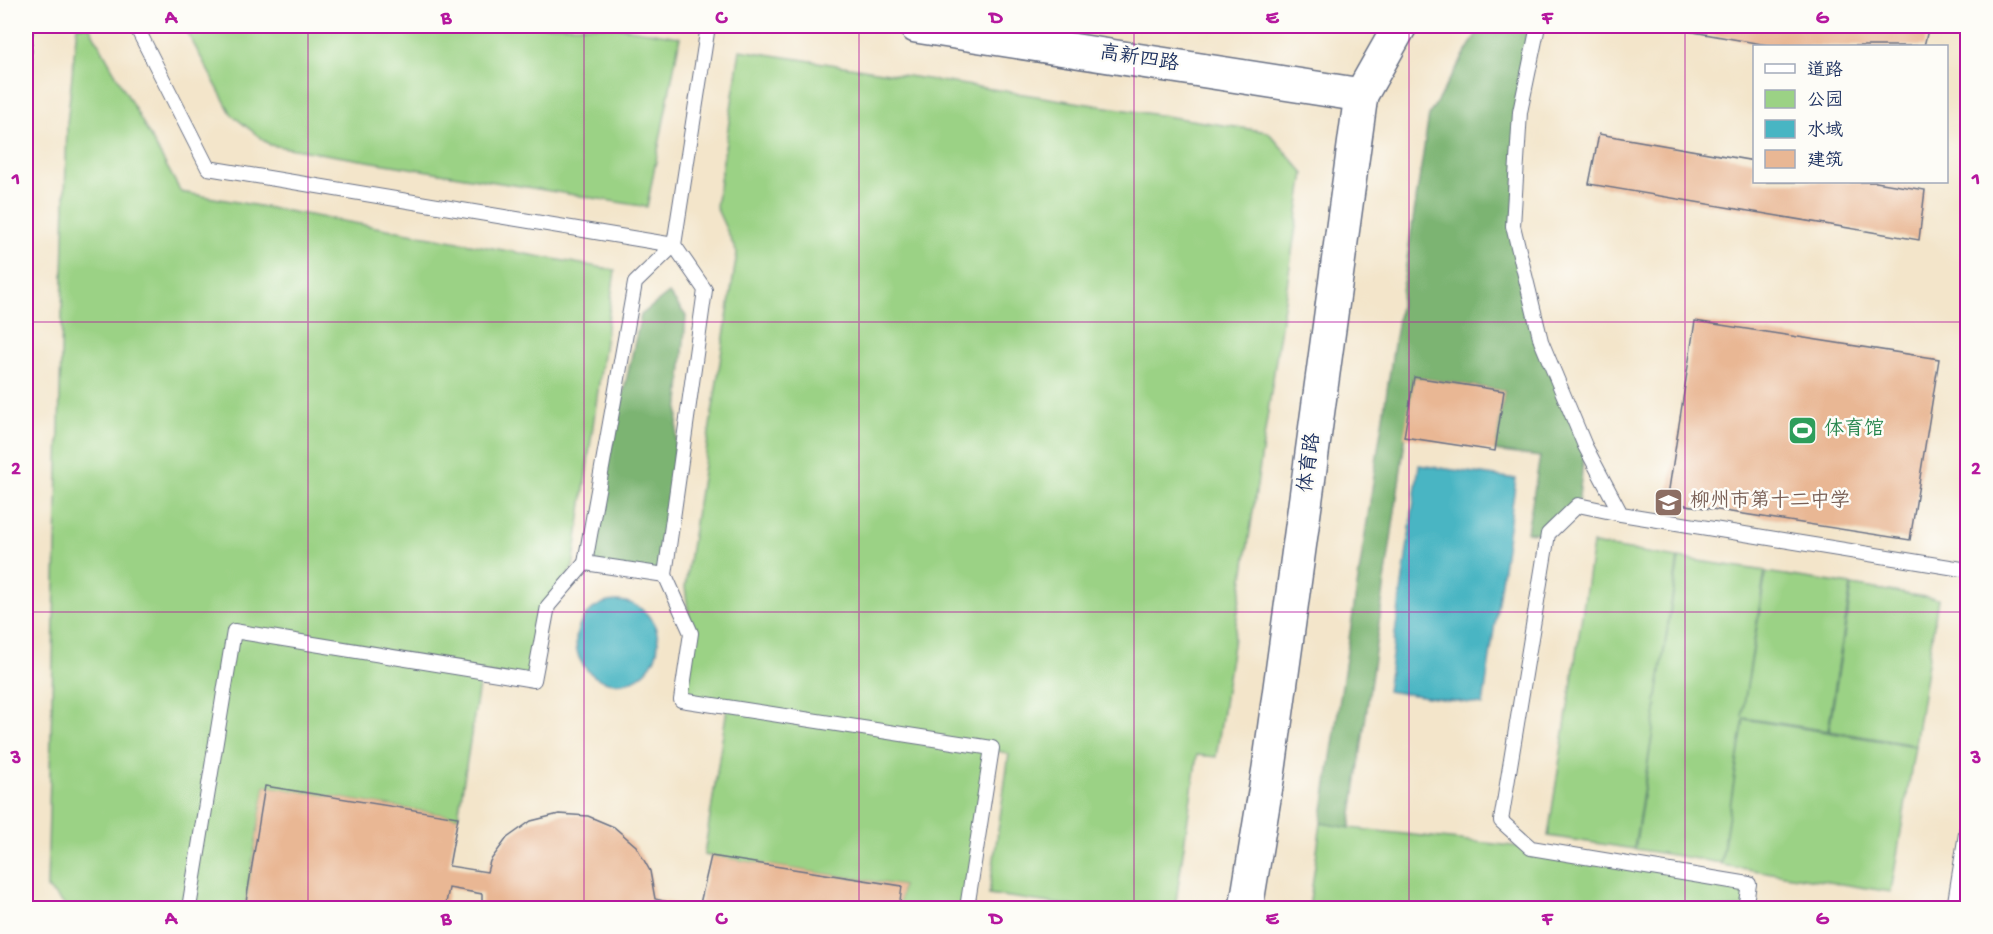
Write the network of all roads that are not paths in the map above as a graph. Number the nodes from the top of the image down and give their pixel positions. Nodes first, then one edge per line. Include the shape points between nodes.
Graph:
1 (136, 26) edge
2 (708, 26) edge
3 (916, 26) edge
4 (1400, 26) edge
5 (1538, 26) edge
6 (1361, 95) junction
7 (674, 245) junction
8 (1621, 514) junction
9 (585, 563) junction
10 (1968, 570) edge
11 (665, 575) junction
12 (1968, 821) edge
13 (189, 909) edge
14 (967, 909) edge
15 (1246, 909) edge
16 (1745, 909) edge
17 (1954, 909) edge

1 - 7 lane via 208,168
2 - 7 lane
3 - 6 street, 高新四路
4 - 6 street, 体育路
5 - 8 lane via 1520,112 1513,226 1541,341 1585,446
6 - 15 street, 体育路 via 1269,768
7 - 9 lane via 634,283
7 - 11 lane via 705,290
8 - 10 lane
8 - 16 lane via 1578,505 1548,534 1501,821 1531,848 1749,884
9 - 11 lane
9 - 13 lane via 548,606 534,680 234,630
11 - 14 lane via 691,633 681,700 992,748
12 - 17 lane

